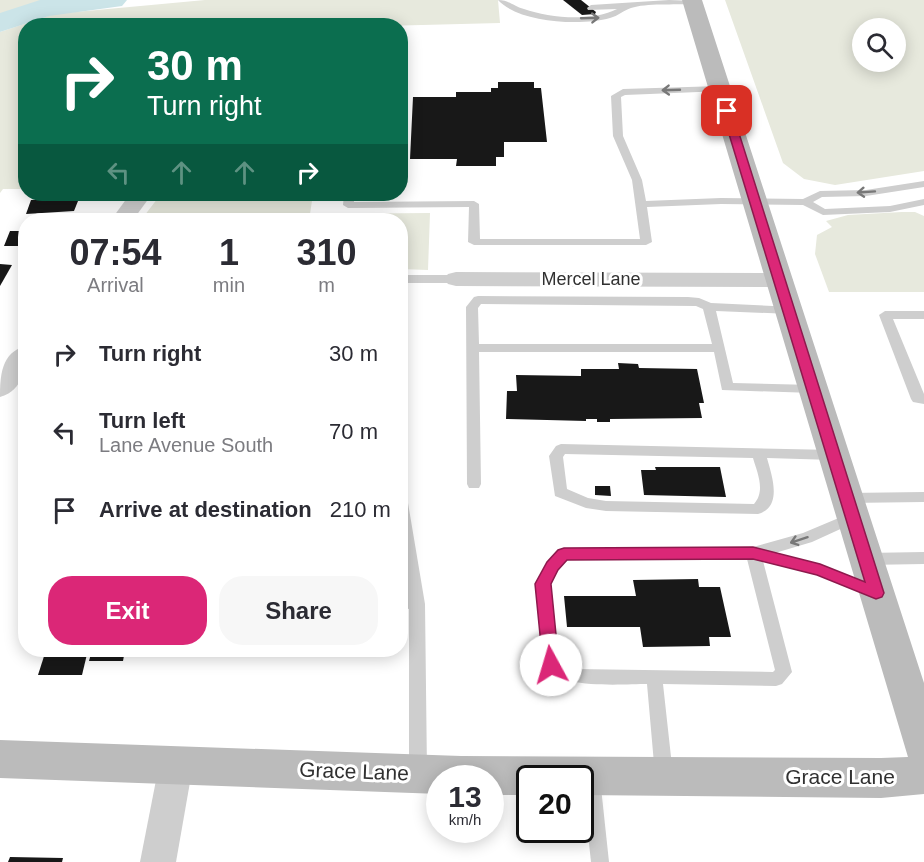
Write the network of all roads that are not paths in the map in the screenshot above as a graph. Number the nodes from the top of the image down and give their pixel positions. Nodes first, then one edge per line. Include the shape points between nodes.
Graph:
1 (501, 0) edge
2 (692, 1) edge
3 (628, 3) edge
4 (512, 8) junction
5 (573, 8) dead end
6 (591, 8) dead end
7 (720, 89) junction
8 (924, 184) edge
9 (348, 201) edge
10 (756, 201) junction
11 (805, 202) junction
12 (924, 202) edge
13 (641, 204) junction
14 (408, 279) edge
15 (456, 279) joint
16 (785, 295) junction
17 (709, 307) junction
18 (924, 315) edge
19 (472, 348) junction
20 (719, 348) junction
21 (18, 364) edge
22 (0, 388) edge
23 (813, 389) junction
24 (924, 399) edge
25 (758, 453) junction
26 (834, 455) junction
27 (474, 484) dead end
28 (924, 497) edge
29 (850, 508) junction
30 (753, 553) junction
31 (924, 558) edge
32 (866, 559) junction
33 (876, 593) junction
34 (409, 602) edge
35 (654, 677) junction
36 (924, 747) edge
37 (0, 759) edge
38 (176, 765) junction
39 (418, 773) junction
40 (516, 775) edge
41 (664, 775) junction
42 (924, 775) edge
43 (594, 776) edge
44 (594, 805) edge
45 (158, 862) edge
46 (600, 862) edge

1 - 4 lane
2 - 3 lane
2 - 7 main road
4 -> 3 lane via 535,15 585,18 604,17
3 - 6 lane
4 - 5 lane
7 - 10 main road
7 -> 13 lane via 623,92 616,96 618,136 637,180
8 -> 11 lane via 866,193 820,194
9 - 13 lane via 348,205 474,204 474,242 646,242
10 - 11 lane
10 - 13 lane
10 - 16 main road
11 - 12 lane via 823,212 890,209
14 - 15 lane, Mercel Lane
15 - 16 street, Mercel Lane
16 - 17 lane
16 - 23 main road
17 - 19 lane via 688,301 478,300 471,307
17 - 20 lane
18 - 24 lane via 885,315 918,399
19 - 20 lane
19 - 27 lane
20 - 23 lane via 727,387
21 - 22 street
23 - 26 main road
25 - 25 lane via 561,449 556,456 560,492 586,503 758,509 766,500
25 - 26 lane
26 - 29 main road
28 - 29 lane
29 -> 30 lane via 807,538
29 - 32 main road
30 - 33 lane via 820,570
30 - 35 lane via 784,672 781,676
30 - 35 lane via 564,554 552,566 543,584 551,665 573,676
31 - 32 lane
32 - 33 main road
33 - 36 main road
34 - 39 lane
35 - 41 lane
37 - 38 main road, Grace Lane
38 - 39 main road, Grace Lane
38 - 45 street
39 - 40 main road, Grace Lane
41 - 42 main road, Grace Lane
41 - 43 main road, Grace Lane
44 - 46 lane

